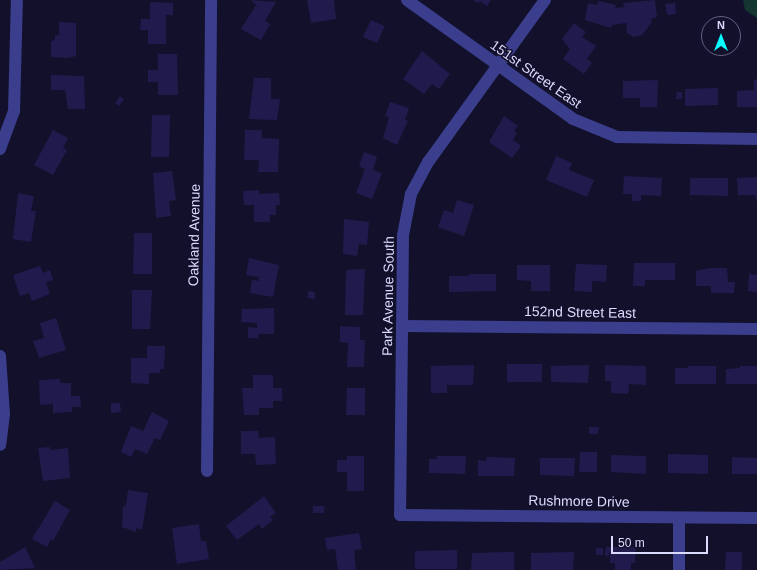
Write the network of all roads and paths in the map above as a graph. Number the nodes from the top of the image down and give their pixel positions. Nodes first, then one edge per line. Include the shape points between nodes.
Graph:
1 (17, 0) edge
2 (211, 0) edge
3 (407, 0) edge
4 (545, 0) edge
5 (498, 65) junction
6 (757, 139) edge
7 (0, 149) edge
8 (402, 326) junction
9 (757, 329) edge
10 (0, 356) edge
11 (0, 445) edge
12 (207, 471) dead end
13 (400, 515) joint
14 (679, 518) junction
15 (757, 518) edge
16 (679, 570) edge

1 - 7 street via 14,110
2 - 12 street, Oakland Avenue
3 - 5 street, 151st Street East
4 - 5 street, Park Avenue South
5 - 6 street, 151st Street East via 573,119 617,136
5 - 8 street, Park Avenue South via 428,162 412,194 403,235
8 - 9 street, 152nd Street East
8 - 13 street, Park Avenue South
10 - 11 street via 4,414
13 - 14 street, Rushmore Drive
14 - 15 street, Rushmore Drive
14 - 16 street

